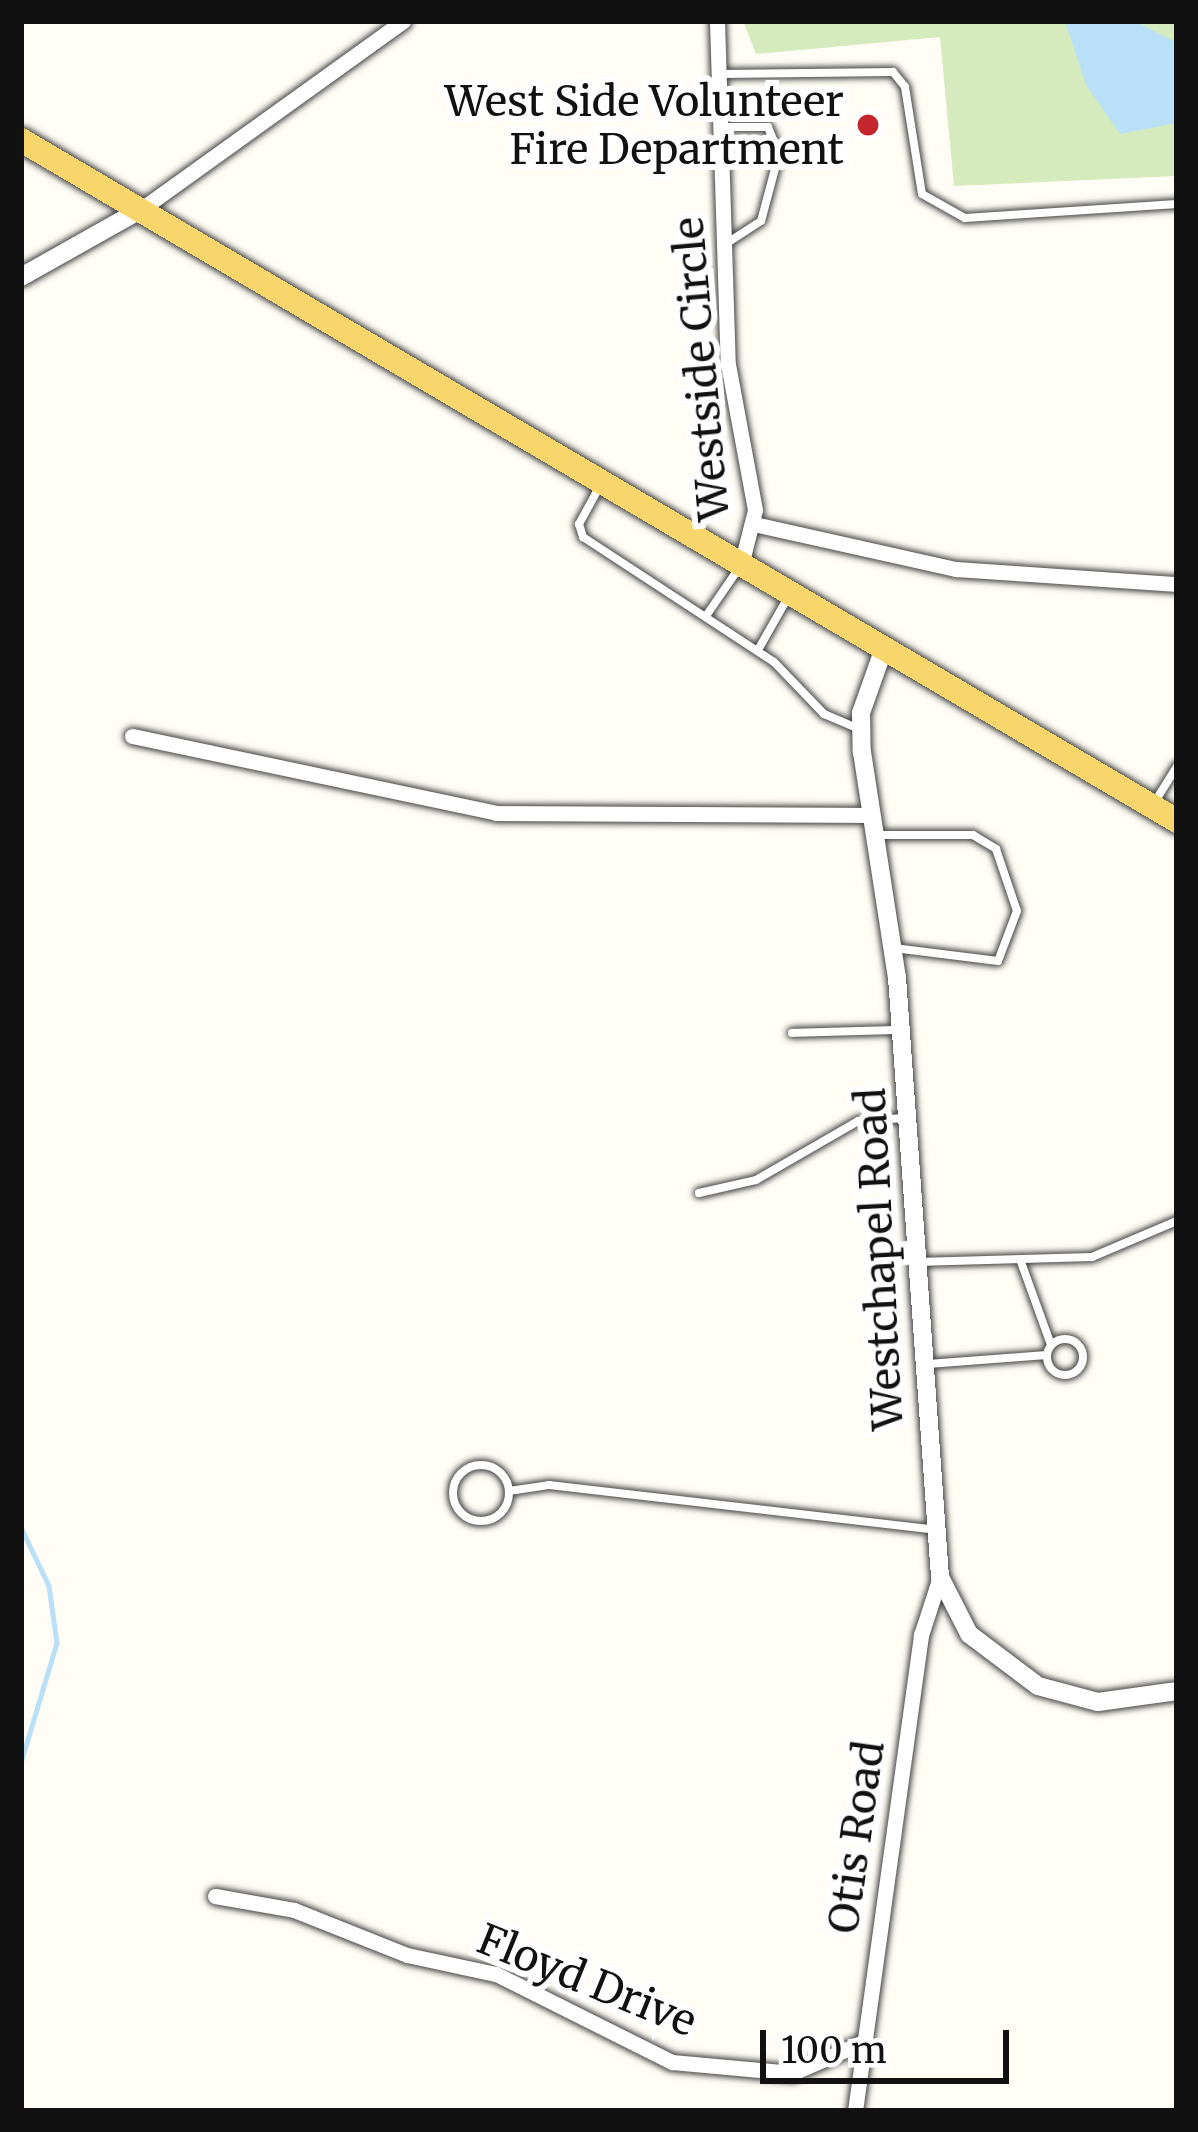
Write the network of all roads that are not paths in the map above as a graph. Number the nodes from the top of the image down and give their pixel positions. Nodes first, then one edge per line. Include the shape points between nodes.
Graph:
1 (403, 21) edge
2 (717, 21) edge
3 (721, 74) junction
4 (722, 127) junction
5 (21, 140) edge
6 (1177, 204) edge
7 (140, 210) junction
8 (723, 245) junction
9 (22, 275) edge
10 (602, 482) junction
11 (754, 524) junction
12 (742, 565) junction
13 (1177, 584) edge
14 (790, 593) junction
15 (706, 616) junction
16 (884, 648) junction
17 (758, 650) junction
18 (860, 730) junction
19 (133, 736) dead end
20 (1177, 766) edge
21 (1152, 806) junction
22 (1177, 821) edge
23 (874, 825) junction
24 (894, 948) junction
25 (901, 1030) junction
26 (792, 1033) dead end
27 (907, 1118) junction
28 (699, 1193) dead end
29 (1177, 1221) edge
30 (915, 1262) junction
31 (1021, 1262) junction
32 (1052, 1345) junction
33 (1046, 1355) junction
34 (921, 1364) junction
35 (509, 1491) junction
36 (931, 1528) junction
37 (940, 1577) junction
38 (1177, 1691) edge
39 (214, 1896) dead end
40 (863, 2042) junction
41 (855, 2111) edge

1 - 7 street
2 - 3 street, Westside Circle
3 - 4 street, Westside Circle
3 - 6 lane via 892,72 905,87 922,194 964,218
4 - 8 street, Westside Circle
4 - 8 lane via 768,127 779,154 761,221
5 - 7 main road
7 - 9 street
7 - 10 main road
8 - 11 street, Westside Circle via 728,364
10 - 12 main road
10 - 15 lane via 578,524 583,537
11 - 12 street, Westside Circle
11 - 13 street via 913,562
12 - 14 main road
12 - 15 lane
14 - 16 main road
14 - 17 lane
15 - 17 lane
16 - 18 street, Westchapel Road
16 - 21 main road
17 - 18 lane via 824,714
18 - 23 street, Westchapel Road
19 - 23 street via 496,813
20 - 21 lane
21 - 22 main road
23 - 24 street, Westchapel Road
23 - 24 lane via 974,836 996,849 1017,911 998,961
24 - 25 street, Westchapel Road
25 - 26 lane
25 - 27 street, Westchapel Road
27 - 28 lane via 858,1121 756,1180
27 - 30 street, Westchapel Road
29 - 31 lane via 1092,1258
30 - 31 lane
30 - 34 street, Westchapel Road
31 - 32 lane
32 - 33 lane
32 - 33 lane via 1073,1341 1080,1367 1059,1374
33 - 34 lane
34 - 36 street, Westchapel Road
35 - 35 lane via 505,1508 482,1521 458,1510 453,1493 459,1475 485,1465
35 - 36 lane via 583,1489
36 - 37 street, Westchapel Road
37 - 38 street, Westchapel Road via 969,1634 1038,1686 1098,1702
37 - 40 street, Otis Road via 921,1635
39 - 40 street, Floyd Drive via 294,1910 392,1951 496,1974 672,2062 794,2073
40 - 41 street, Otis Road

